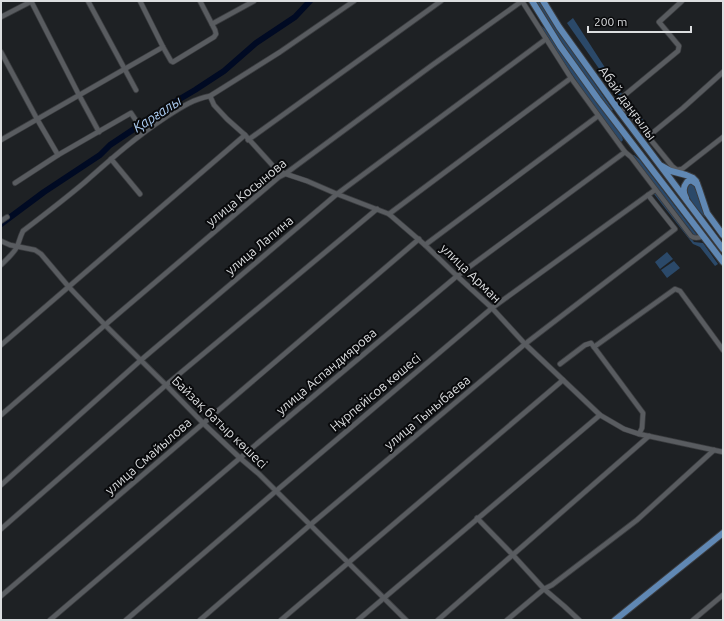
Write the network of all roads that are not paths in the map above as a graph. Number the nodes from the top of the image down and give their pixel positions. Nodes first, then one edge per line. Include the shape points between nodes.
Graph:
1 (32, 1) edge
2 (88, 1) edge
3 (140, 1) edge
4 (200, 1) edge
5 (254, 1) edge
6 (354, 1) edge
7 (441, 1) edge
8 (532, 1) edge
9 (543, 1) edge
10 (682, 1) edge
11 (521, 2) edge
12 (1, 17) edge
13 (212, 24) junction
14 (546, 39) junction
15 (163, 47) junction
16 (1, 52) edge
17 (124, 69) junction
18 (723, 72) edge
19 (571, 78) junction
20 (136, 90) dead end
21 (79, 95) junction
22 (210, 96) junction
23 (626, 108) junction
24 (620, 112) junction
25 (598, 116) junction
26 (37, 119) junction
27 (137, 122) dead end
28 (99, 132) junction
29 (646, 134) junction
30 (245, 135) junction
31 (723, 137) edge
32 (1, 140) edge
33 (248, 140) junction
34 (625, 152) junction
35 (58, 155) junction
36 (111, 159) junction
37 (658, 164) junction
38 (285, 174) junction
39 (15, 182) dead end
40 (698, 185) junction
41 (656, 190) junction
42 (140, 194) dead end
43 (337, 194) junction
44 (648, 195) junction
45 (689, 204) junction
46 (377, 210) junction
47 (389, 214) junction
48 (7, 216) dead end
49 (1, 221) edge
50 (723, 235) edge
51 (703, 236) junction
52 (419, 239) junction
53 (1, 241) edge
54 (426, 245) junction
55 (17, 247) junction
56 (723, 249) edge
57 (723, 262) edge
58 (1, 265) edge
59 (457, 276) junction
60 (68, 286) junction
61 (492, 308) junction
62 (105, 325) junction
63 (525, 344) junction
64 (1, 345) edge
65 (594, 347) junction
66 (723, 350) edge
67 (141, 360) junction
68 (560, 364) dead end
69 (563, 380) junction
70 (166, 385) junction
71 (1, 415) edge
72 (600, 415) junction
73 (202, 423) junction
74 (639, 434) junction
75 (649, 436) junction
76 (714, 450) junction
77 (723, 452) edge
78 (240, 458) junction
79 (1, 485) edge
80 (276, 491) junction
81 (477, 518) junction
82 (310, 525) junction
83 (1, 529) edge
84 (723, 533) edge
85 (513, 555) junction
86 (348, 563) junction
87 (544, 589) junction
88 (723, 595) edge
89 (1, 596) edge
90 (384, 598) junction
91 (50, 620) edge
92 (126, 620) edge
93 (200, 620) edge
94 (281, 620) edge
95 (358, 620) edge
96 (406, 620) edge
97 (438, 620) edge
98 (507, 620) edge
99 (578, 620) edge
100 (615, 620) edge
101 (693, 620) edge

1 - 12 street
1 - 21 street
2 - 17 street
3 - 15 street
4 - 13 street
5 - 13 street
6 - 22 street
7 - 33 street
8 - 51 main road, Абай даңғылы via 598,99
9 - 24 main road, Абай даңғылы
10 - 23 street via 659,22 679,46 678,51 620,100
11 - 14 street
11 - 38 street, улица Косынова
13 - 15 street via 216,34 214,37 173,62
14 - 19 street
14 - 43 street, улица Лапина
15 - 17 street
16 - 26 street
17 - 20 street
17 - 21 street
18 - 29 street via 650,134
19 - 25 street
19 - 47 street
21 - 26 street
21 - 28 street
22 - 30 street, улица Арман via 214,105
22 - 36 street via 201,97 183,106
23 - 24 street
23 - 29 street
24 - 37 main road, Абай даңғылы
25 - 34 street
25 - 54 street
26 - 32 street
26 - 35 street
27 - 28 street via 131,113
28 - 35 street
29 - 31 street via 677,170
30 - 33 street, улица Арман
30 - 60 street
33 - 38 street, улица Арман via 274,167
34 - 41 street
34 - 59 street, улица Аспандиярова
35 - 39 street
36 - 42 street
36 - 55 street via 23,231
37 - 40 main road via 671,172 690,176
37 - 45 main road, Абай даңғылы
38 - 43 street, улица Арман
38 - 62 street, улица Косынова
40 - 45 main road via 691,180 685,184 684,192
40 - 50 main road via 707,213
41 - 44 street, Нұрпейісов көшесі
41 - 51 street via 691,236
43 - 46 street, улица Арман
43 - 67 street, улица Лапина
44 - 61 street, Нұрпейісов көшесі
44 - 63 street, улица Тыныбаева via 676,230
45 - 56 main road, Абай даңғылы
46 - 47 street, улица Арман
46 - 70 street
47 - 52 street, улица Арман
48 - 49 street
51 - 57 main road, Абай даңғылы
52 - 54 street, улица Арман
52 - 73 street, улица Смайылова
53 - 55 street, Байзақ батыр көшесі
54 - 59 street, улица Арман
55 - 58 street
55 - 60 street, Байзақ батыр көшесі via 41,254
59 - 61 street, улица Арман
59 - 78 street, улица Аспандиярова
60 - 62 street, Байзақ батыр көшесі
60 - 64 street
61 - 63 street, улица Арман
61 - 80 street, Нұрпейісов көшесі
62 - 67 street, Байзақ батыр көшесі
62 - 71 street, улица Косынова
63 - 69 street, улица Арман
63 - 82 street, улица Тыныбаева
65 - 66 street via 675,289 680,291
65 - 68 street via 591,343 588,344
65 - 74 street via 643,413
67 - 70 street, Байзақ батыр көшесі
67 - 79 street, улица Лапина
69 - 72 street, улица Арман
69 - 86 street
70 - 73 street, Байзақ батыр көшесі
70 - 83 street
72 - 74 street, улица Арман via 624,429
72 - 81 street
73 - 78 street, Байзақ батыр көшесі
73 - 89 street, улица Смайылова
74 - 75 street, улица Арман
75 - 76 street, улица Арман
75 - 85 street
76 - 77 street, улица Арман
76 - 87 street via 637,520
78 - 80 street, Байзақ батыр көшесі
78 - 91 street, улица Аспандиярова
80 - 82 street, Байзақ батыр көшесі
80 - 92 street, Нұрпейісов көшесі
81 - 85 street
81 - 90 street
82 - 86 street, Байзақ батыр көшесі
82 - 93 street, улица Тыныбаева
84 - 100 main road
85 - 87 street
85 - 97 street
86 - 90 street, Байзақ батыр көшесі
86 - 94 street
87 - 98 street
87 - 99 street
88 - 101 street
90 - 95 street
90 - 96 street, Байзақ батыр көшесі

